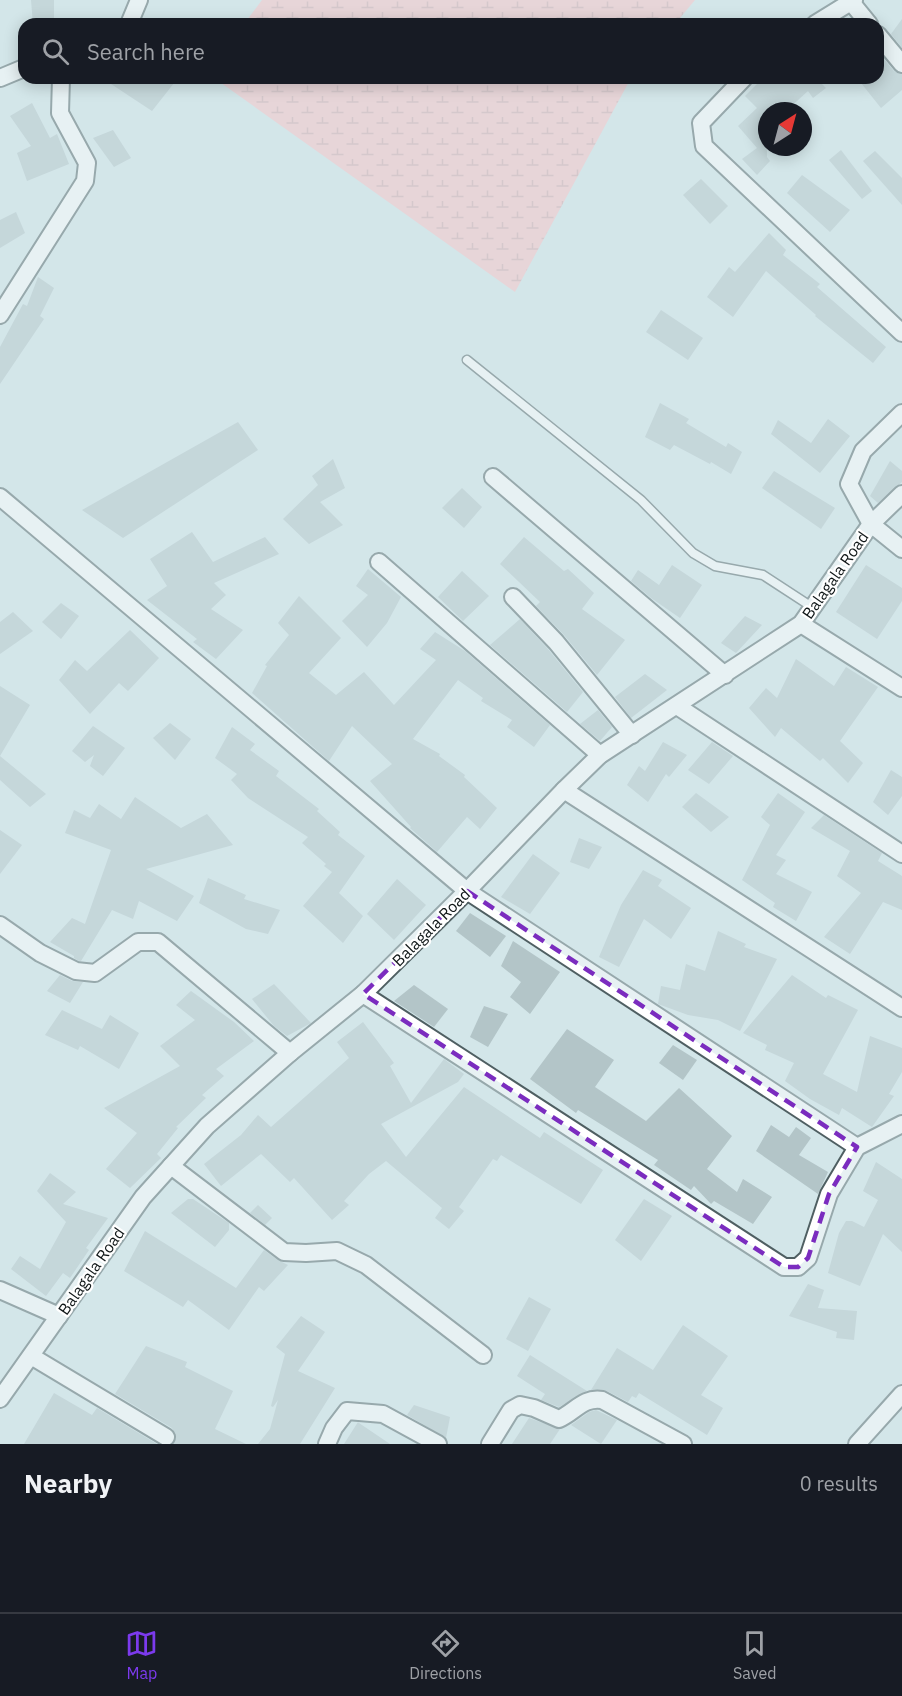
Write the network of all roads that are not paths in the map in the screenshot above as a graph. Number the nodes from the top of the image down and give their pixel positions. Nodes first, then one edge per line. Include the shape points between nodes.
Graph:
1 (138, 0) edge
2 (852, 1) edge
3 (131, 18) edge
4 (825, 18) edge
5 (865, 18) edge
6 (884, 42) edge
7 (902, 64) edge
8 (18, 70) edge
9 (0, 78) edge
10 (61, 84) edge
11 (738, 84) edge
12 (0, 315) edge
13 (902, 333) edge
14 (468, 360) dead end
15 (902, 413) edge
16 (494, 477) dead end
17 (902, 494) edge
18 (0, 497) edge
19 (871, 524) junction
20 (902, 549) edge
21 (380, 562) dead end
22 (513, 597) dead end
23 (812, 607) junction
24 (801, 624) junction
25 (725, 675) junction
26 (902, 688) edge
27 (677, 706) junction
28 (632, 735) junction
29 (600, 755) junction
30 (564, 790) junction
31 (902, 854) edge
32 (467, 891) junction
33 (0, 925) edge
34 (363, 994) junction
35 (902, 1008) edge
36 (290, 1053) junction
37 (902, 1124) edge
38 (857, 1147) junction
39 (171, 1166) junction
40 (0, 1290) edge
41 (59, 1316) junction
42 (483, 1355) dead end
43 (31, 1356) junction
44 (902, 1394) edge
45 (0, 1399) edge
46 (166, 1437) dead end
47 (327, 1444) edge
48 (438, 1444) edge
49 (490, 1444) edge
50 (683, 1444) edge
51 (857, 1444) edge

1 - 3 street
2 - 4 street
2 - 5 street
6 - 7 street
8 - 9 street
10 - 12 street via 60,113 87,163 85,181
11 - 13 street via 701,123 704,146
14 - 23 lane via 640,500 693,553 715,566 763,574
15 - 19 street via 863,451 849,484
16 - 25 street
17 - 19 street
18 - 32 street
19 - 20 street, Balagala Road
19 - 23 street, Balagala Road
21 - 29 street
22 - 28 street via 556,642
23 - 24 street, Balagala Road
24 - 25 street, Balagala Road
24 - 26 street
25 - 27 street, Balagala Road
27 - 28 street, Balagala Road
27 - 31 street
28 - 29 street, Balagala Road
29 - 30 street, Balagala Road
30 - 32 street, Balagala Road
30 - 35 street
32 - 34 street, Balagala Road
32 - 38 street
33 - 36 street via 40,953 76,971 95,973 138,942 158,942
34 - 36 street, Balagala Road
34 - 38 street via 784,1267 798,1267 808,1258 829,1194
36 - 39 street, Balagala Road via 207,1126
37 - 38 street
39 - 41 street, Balagala Road via 143,1197
39 - 42 street via 284,1252 337,1251 366,1265
40 - 41 street
41 - 43 street, Balagala Road
43 - 45 street, Balagala Road
43 - 46 street
44 - 51 street
47 - 48 street via 347,1411 383,1414
49 - 50 street via 511,1410 520,1405 560,1419 592,1398

